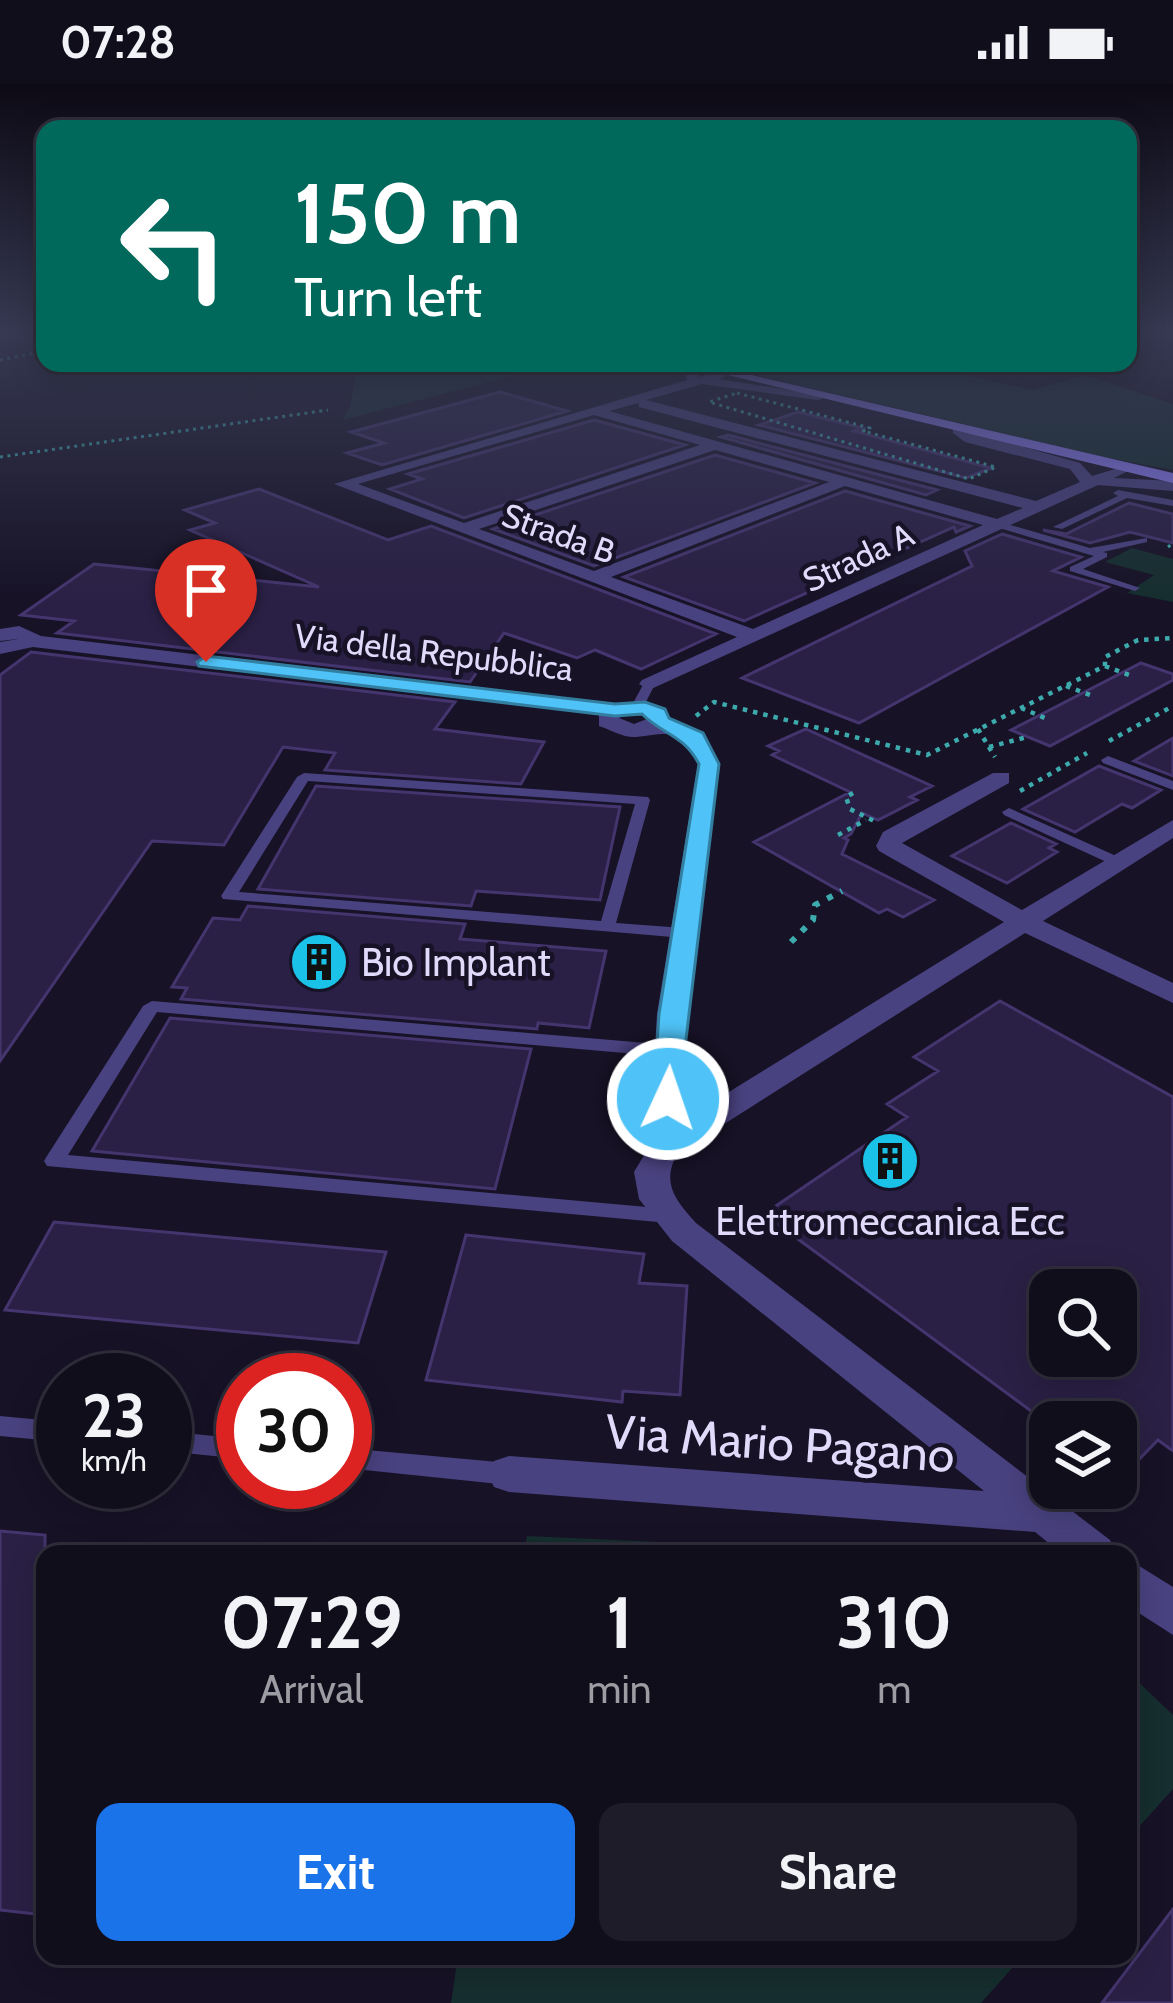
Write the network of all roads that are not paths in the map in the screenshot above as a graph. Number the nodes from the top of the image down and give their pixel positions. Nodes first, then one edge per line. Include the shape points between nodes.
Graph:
1 (558, 422) edge
2 (632, 422) edge
3 (712, 422) edge
4 (923, 422) edge
5 (958, 430) junction
6 (715, 445) junction
7 (1116, 467) junction
8 (845, 481) junction
9 (1173, 482) edge
10 (1091, 484) junction
11 (1173, 503) edge
12 (1036, 508) junction
13 (1077, 522) junction
14 (1000, 525) junction
15 (1058, 527) dead end
16 (463, 529) junction
17 (1143, 540) dead end
18 (1091, 551) junction
19 (595, 578) junction
20 (1136, 588) dead end
21 (0, 635) edge
22 (756, 637) junction
23 (31, 640) junction
24 (0, 648) edge
25 (649, 684) joint
26 (648, 717) junction
27 (1108, 760) dead end
28 (1001, 778) dead end
29 (1173, 786) edge
30 (1003, 816) dead end
31 (1173, 827) edge
32 (1112, 866) junction
33 (1024, 922) junction
34 (608, 927) junction
35 (684, 933) junction
36 (1173, 994) edge
37 (670, 1051) junction
38 (680, 1138) junction
39 (669, 1216) junction
40 (0, 1426) edge
41 (36, 1429) edge
42 (372, 1461) edge
43 (509, 1474) joint
44 (1043, 1514) junction
45 (1083, 1545) edge
46 (1137, 1586) edge
47 (1173, 1613) edge

1 - 16 street, Strada B via 342,484
2 - 6 street
3 - 12 street
4 - 5 main road
5 - 7 main road
5 - 10 street, Strada A via 1075,466
6 - 8 street
6 - 16 street
7 - 9 main road
7 - 10 street, Strada A
8 - 14 street
8 - 19 street
9 - 10 street, Strada A
10 - 12 street, Strada A
11 - 13 lane via 1120,495
12 - 13 lane
12 - 14 street, Strada A
13 - 15 lane
14 - 18 lane
14 - 22 street, Strada A
16 - 19 street, Strada B
17 - 18 lane
18 - 20 lane via 1103,555 1074,569
19 - 22 street, Strada B
21 - 23 street, Via della Repubblica
22 - 25 street, Strada A
23 - 24 street
23 - 26 street, Via della Repubblica
25 - 26 lane
26 - 35 street via 695,738 709,764
27 - 29 lane
28 - 33 street via 887,843
30 - 32 lane
31 - 32 street
32 - 33 street
33 - 36 street
33 - 38 street
34 - 34 lane via 253,898 229,896 304,777 643,800
34 - 35 lane
35 - 37 street
37 - 38 street
37 - 39 lane via 152,1006 54,1161
38 - 39 street via 655,1159 651,1186
39 - 44 street
40 - 41 lane
42 - 43 lane
43 - 44 street, Via Mario Pagano
44 - 45 street
46 - 47 street

